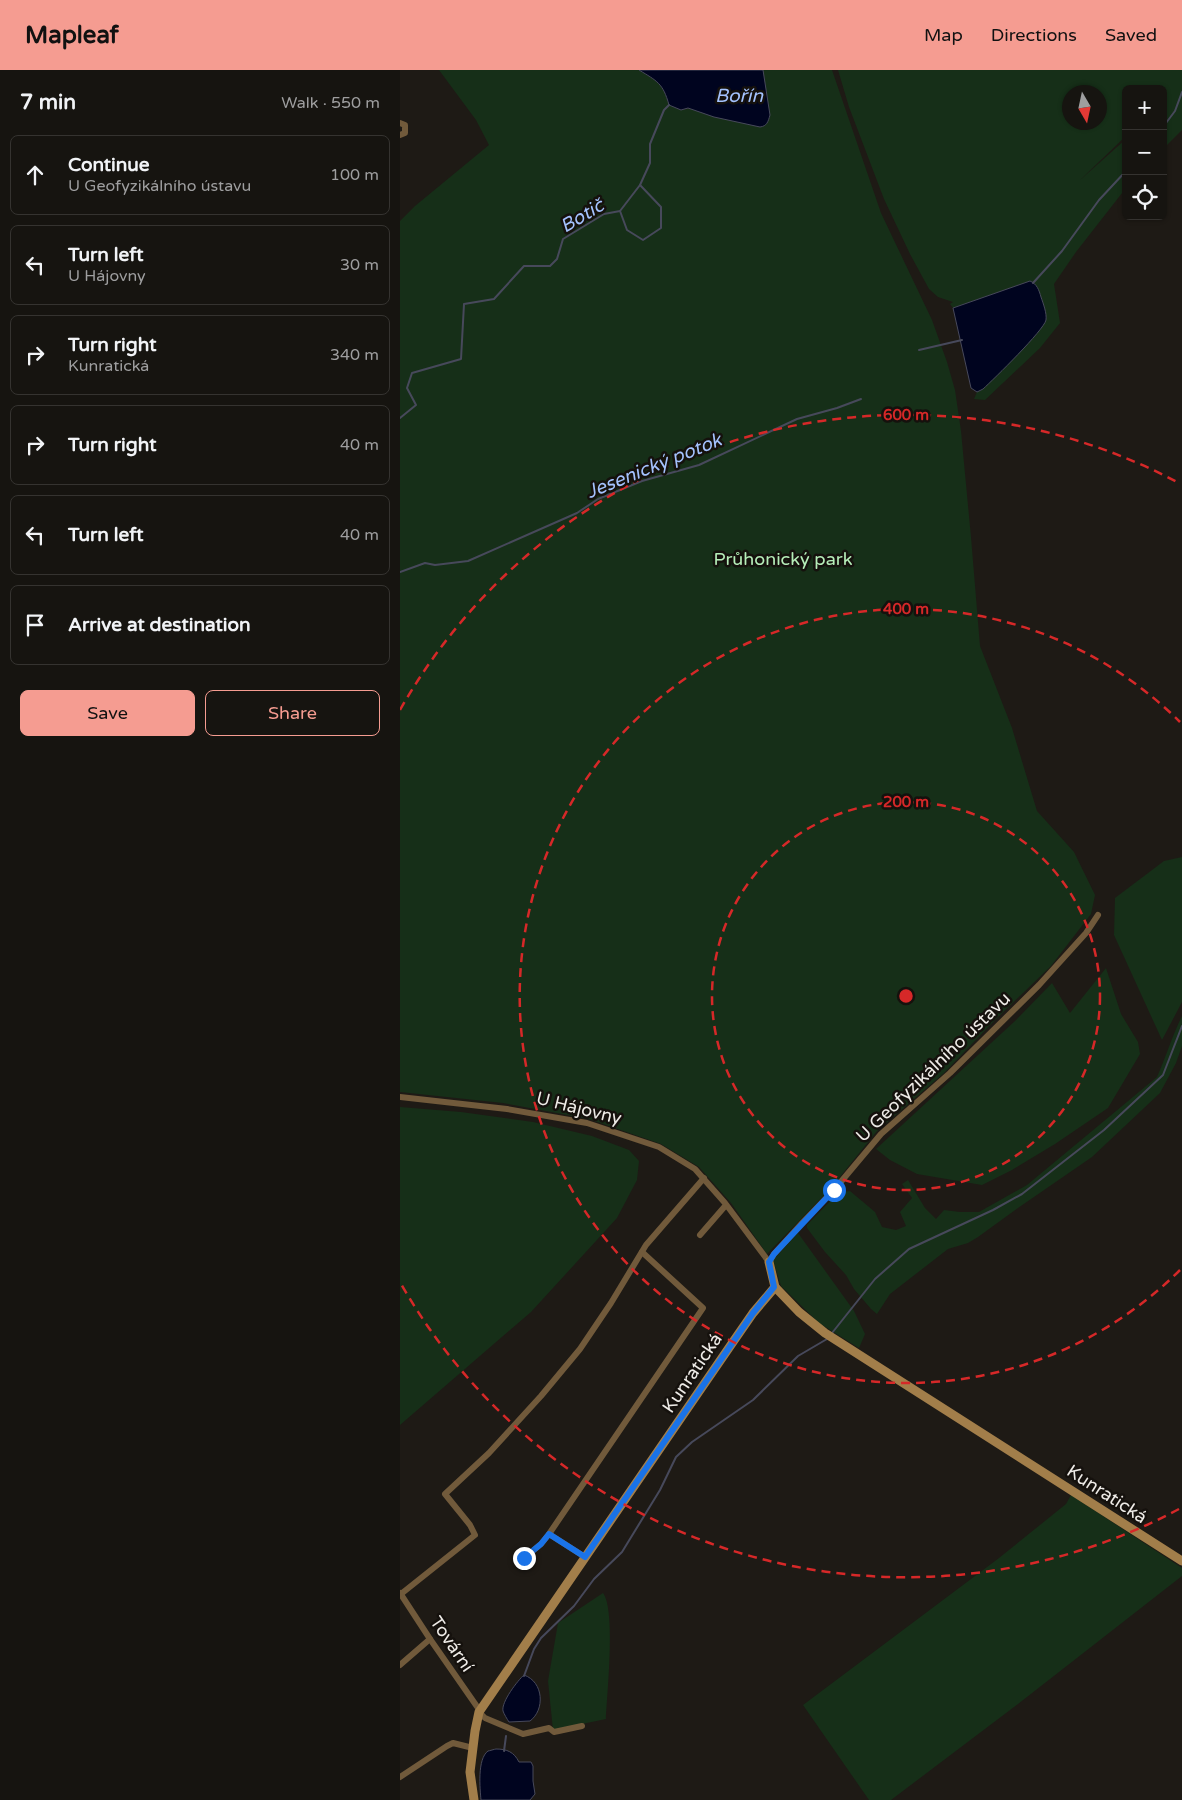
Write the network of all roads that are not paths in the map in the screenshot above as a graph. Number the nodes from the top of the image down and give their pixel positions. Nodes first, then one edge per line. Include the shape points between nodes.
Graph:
1 (400, 123) edge
2 (400, 136) edge
3 (1098, 915) dead end
4 (400, 1097) edge
5 (704, 1178) junction
6 (726, 1205) junction
7 (700, 1235) dead end
8 (642, 1252) junction
9 (769, 1262) junction
10 (774, 1287) junction
11 (549, 1534) junction
12 (585, 1557) junction
13 (524, 1558) dead end
14 (1182, 1561) edge
15 (400, 1593) edge
16 (430, 1639) junction
17 (400, 1665) edge
18 (479, 1712) junction
19 (582, 1726) dead end
20 (473, 1748) junction
21 (400, 1776) edge
22 (474, 1800) edge

1 - 2 street via 406,130
3 - 9 street, U Geofyzikálního ústavu via 1039,985 950,1074 881,1134
4 - 5 street, U Hájovny via 506,1109 587,1123 659,1147 696,1169
5 - 6 street, U Hájovny
5 - 8 street
6 - 7 street
6 - 9 street, U Hájovny
8 - 11 street via 703,1308
8 - 15 street via 580,1349 489,1454 445,1494 475,1535
9 - 10 street, U Hájovny
10 - 12 street, Kunratická
10 - 14 street, Kunratická via 825,1332
11 - 12 street
11 - 13 street
12 - 18 street, Kunratická
15 - 16 street, Tovární
16 - 17 street
16 - 18 street, Tovární
18 - 19 street via 485,1718 523,1734 548,1728 554,1732
18 - 20 street, Kunratická
20 - 21 street via 447,1746
20 - 22 street, Kunratická via 470,1772

